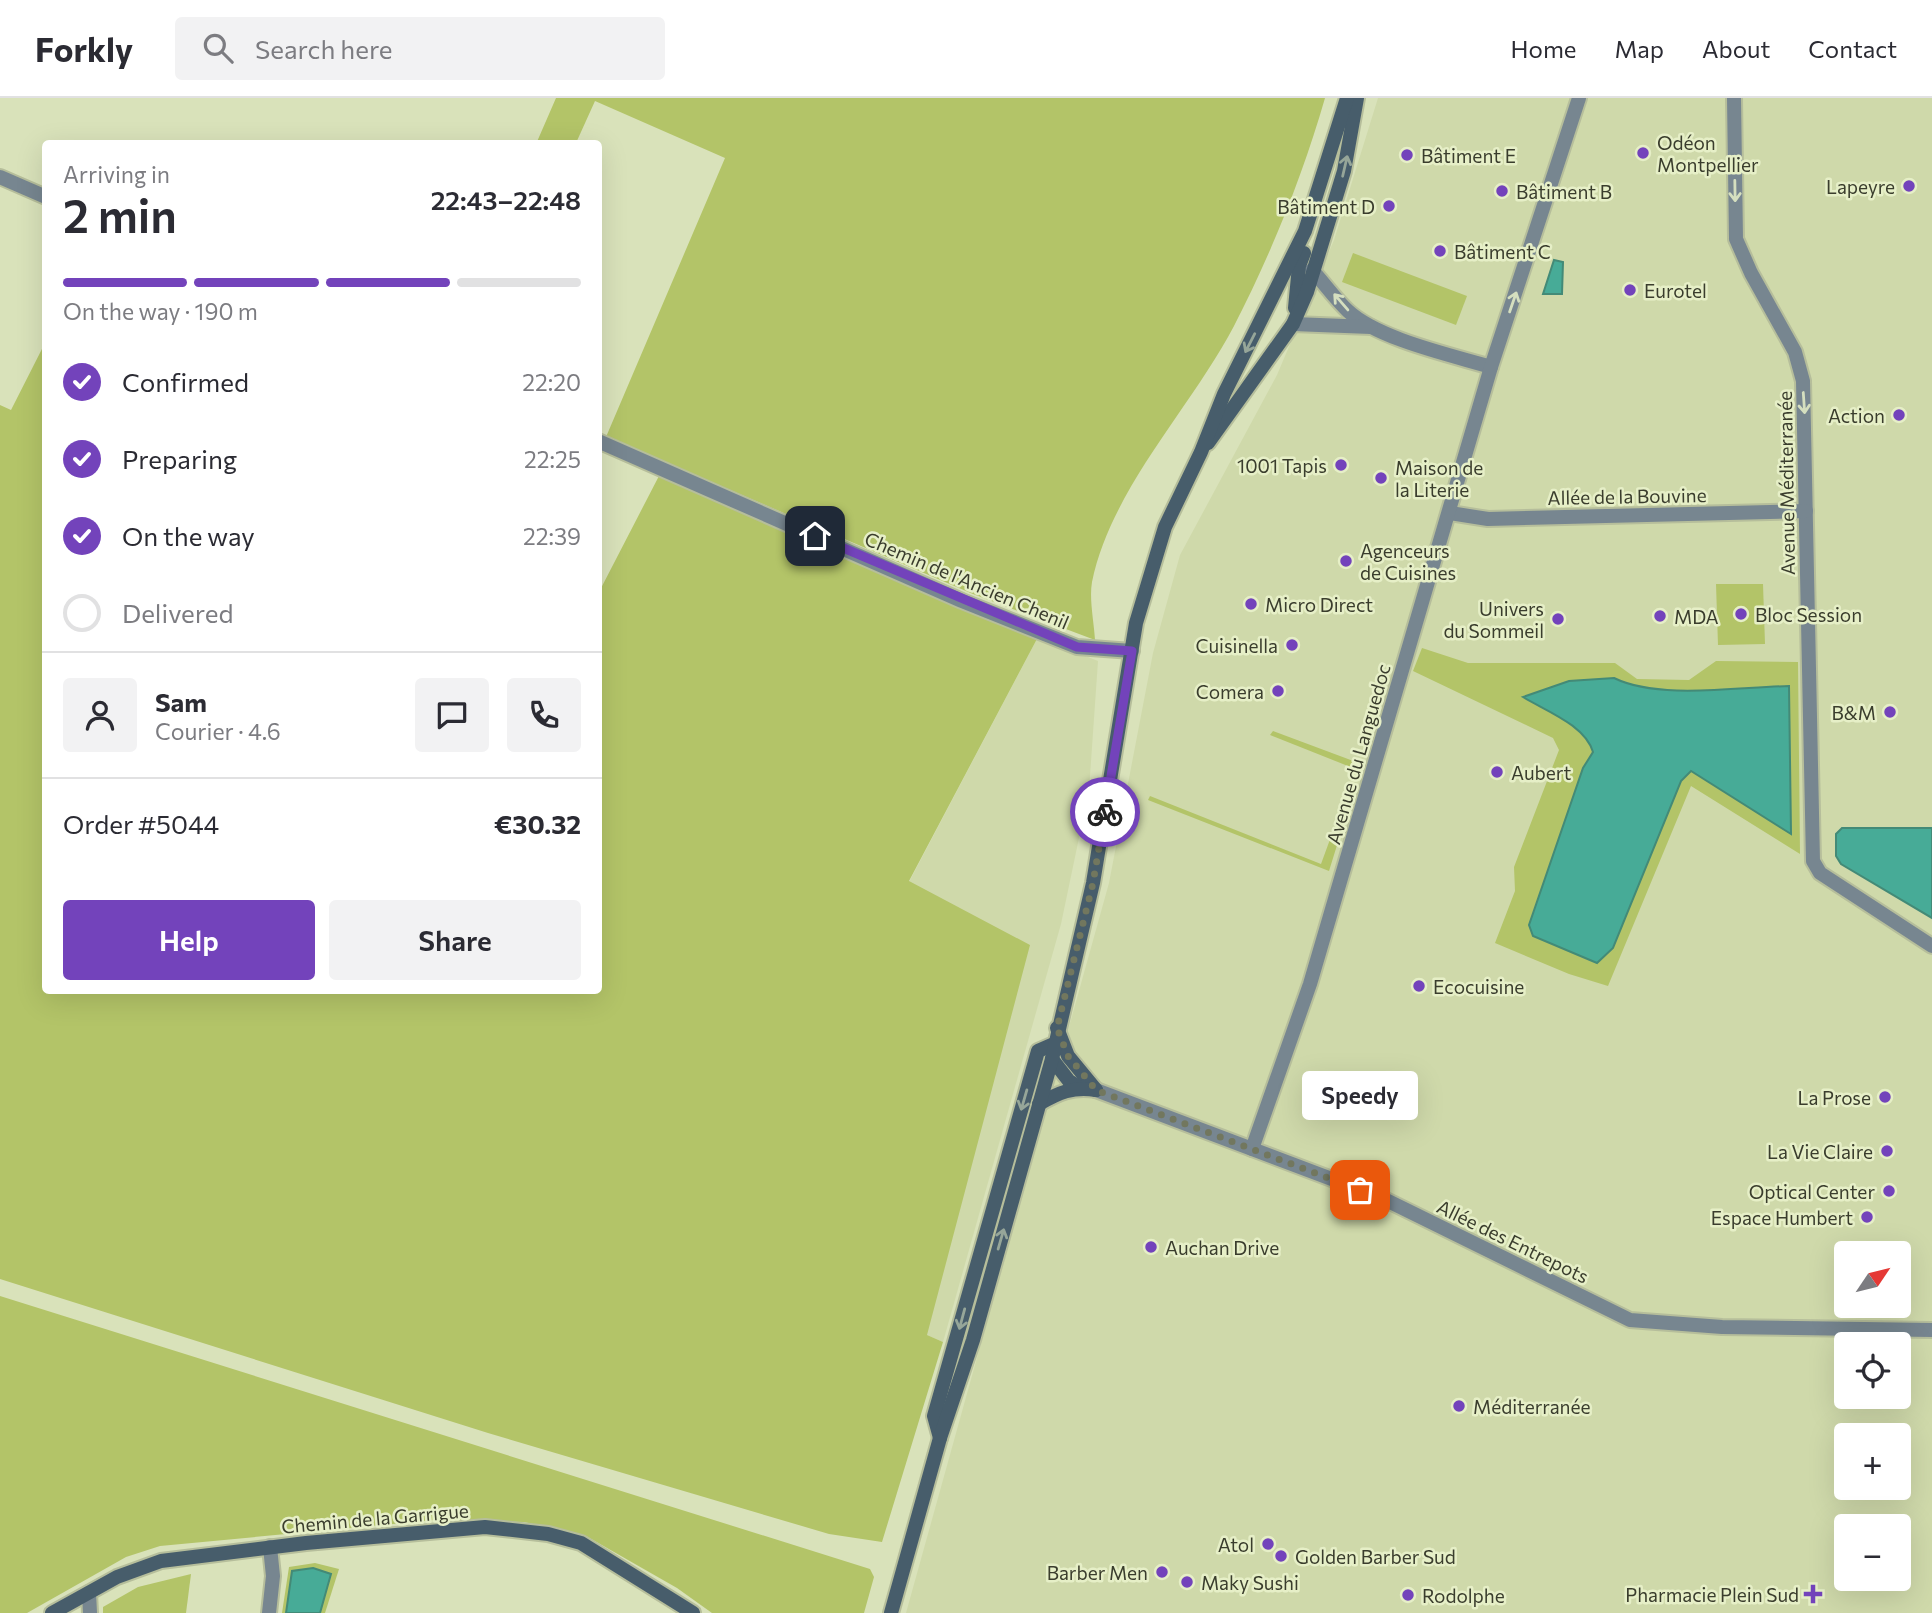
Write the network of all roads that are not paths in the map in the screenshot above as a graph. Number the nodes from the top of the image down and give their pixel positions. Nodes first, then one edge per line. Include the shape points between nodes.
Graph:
1 (1346, 98) edge
2 (1357, 98) edge
3 (1579, 98) edge
4 (1734, 98) edge
5 (1324, 175) junction
6 (0, 177) edge
7 (42, 195) edge
8 (1312, 270) junction
9 (1297, 290) junction
10 (1267, 312) junction
11 (1293, 324) junction
12 (1376, 327) junction
13 (1491, 367) junction
14 (602, 443) edge
15 (1201, 452) junction
16 (1806, 511) junction
17 (1450, 513) junction
18 (1132, 651) junction
19 (1932, 946) edge
20 (1057, 1028) junction
21 (1053, 1052) junction
22 (1080, 1088) junction
23 (1096, 1090) junction
24 (1039, 1104) junction
25 (1252, 1149) junction
26 (1932, 1330) edge
27 (940, 1437) junction
28 (270, 1547) junction
29 (89, 1592) junction
30 (54, 1613) edge
31 (90, 1613) edge
32 (269, 1613) edge
33 (693, 1613) edge
34 (891, 1613) edge

1 - 5 street
8 -> 2 street via 1344,171
13 -> 3 street, Avenue du Languedoc
4 -> 16 street, Avenue Méditerranée via 1736,239 1795,352 1802,376
5 - 9 street via 1322,205 1299,266
5 - 10 street via 1296,253
6 - 7 street
8 - 9 street
8 - 11 street
12 -> 8 street via 1350,312
9 - 10 street
9 - 11 street
10 -> 15 street via 1224,394
11 - 12 street
11 - 15 street
12 - 13 street via 1424,348
13 - 17 street, Avenue du Languedoc
14 - 18 street, Chemin de l'Ancien Chenil via 1077,647
15 - 18 street via 1165,527 1144,591
16 - 17 street, Allée de la Bouvine via 1488,519
16 - 19 street, Avenue Méditerranée via 1813,861 1820,873
17 - 25 street, Avenue du Languedoc via 1310,984
18 - 20 street via 1093,883
20 - 21 street
20 - 23 street via 1068,1056
21 - 22 street via 1061,1073
21 - 24 street
21 -> 27 street via 1038,1051 934,1416
22 - 23 street
22 - 24 street
23 - 25 street, Allée des Entrepots
27 -> 24 street via 969,1352
25 - 26 street, Allée des Entrepots via 1382,1198 1630,1320 1722,1327
27 - 34 street
28 - 29 street, Chemin de la Garrigue via 160,1561
28 - 32 street via 274,1576
28 - 33 street, Chemin de la Garrigue via 485,1527 548,1534 581,1543
29 - 30 street, Chemin de la Garrigue
29 - 31 street

